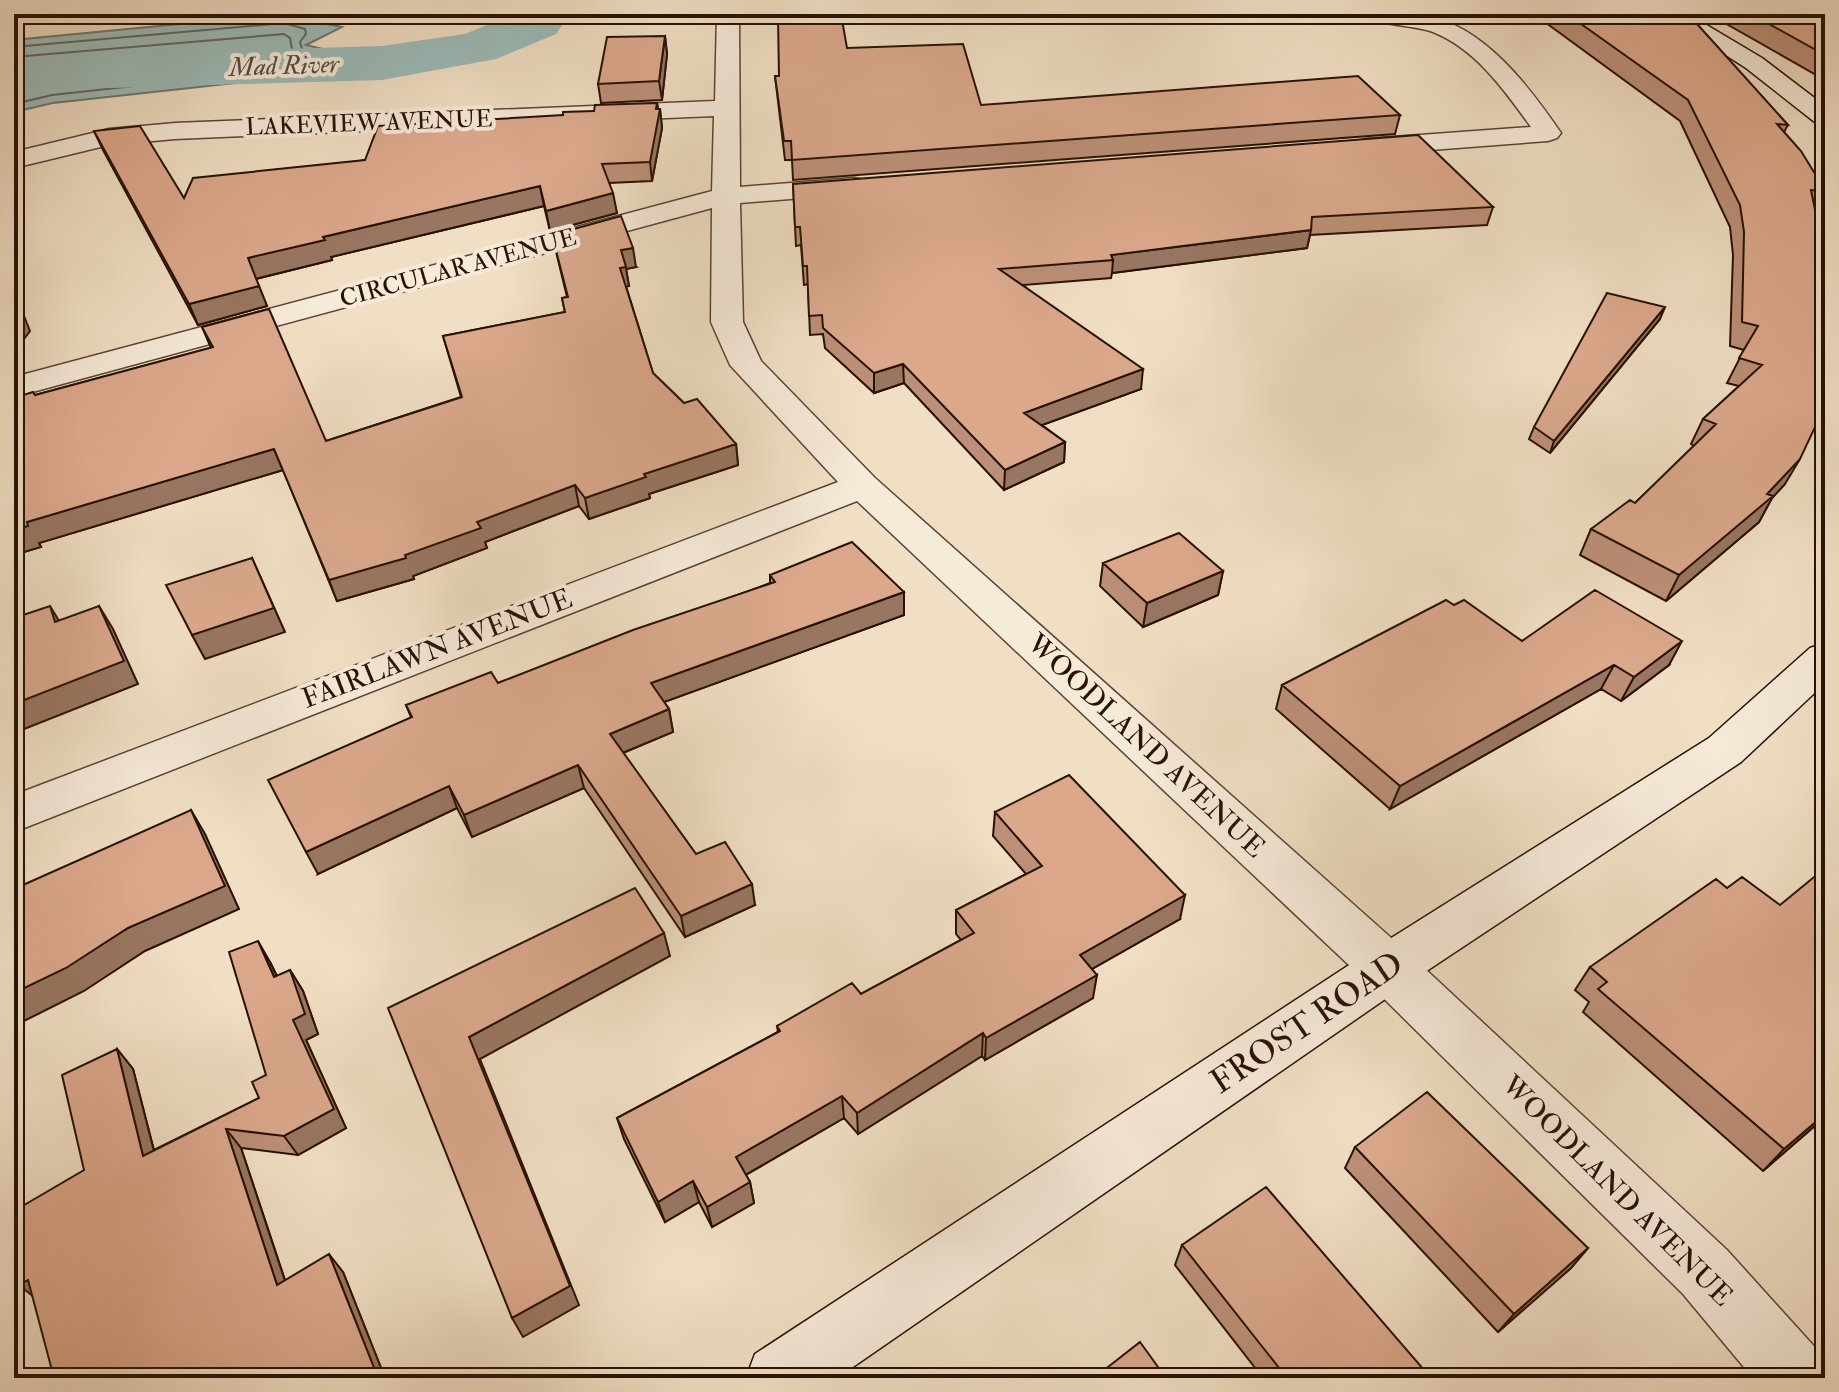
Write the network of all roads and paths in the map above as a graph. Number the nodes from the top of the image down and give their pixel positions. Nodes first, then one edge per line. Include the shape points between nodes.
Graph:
1 (728, 14) edge
2 (1373, 14) edge
3 (1673, 14) edge
4 (726, 108) junction
5 (1825, 118) edge
6 (1342, 149) edge
7 (14, 160) edge
8 (884, 184) edge
9 (726, 196) junction
10 (14, 387) edge
11 (862, 486) junction
12 (1825, 658) edge
13 (14, 814) edge
14 (1388, 968) junction
15 (779, 1378) edge
16 (1797, 1378) edge

1 - 4 street, WOODLAND AVENUE
2 - 6 street via 1424,21 1461,36 1515,89 1548,133
3 - 5 street via 1754,63
4 - 7 street, LAKEVIEW AVENUE via 159,132 86,142
4 - 9 street, WOODLAND AVENUE
8 - 9 street, CIRCULAR AVENUE
9 - 10 street, CIRCULAR AVENUE
9 - 11 street, WOODLAND AVENUE via 727,322 746,365
11 - 13 street, FAIRLAWN AVENUE
11 - 14 street, WOODLAND AVENUE
12 - 14 street, FROST ROAD via 1725,750
14 - 15 street, FROST ROAD
14 - 16 street, WOODLAND AVENUE via 1705,1272

